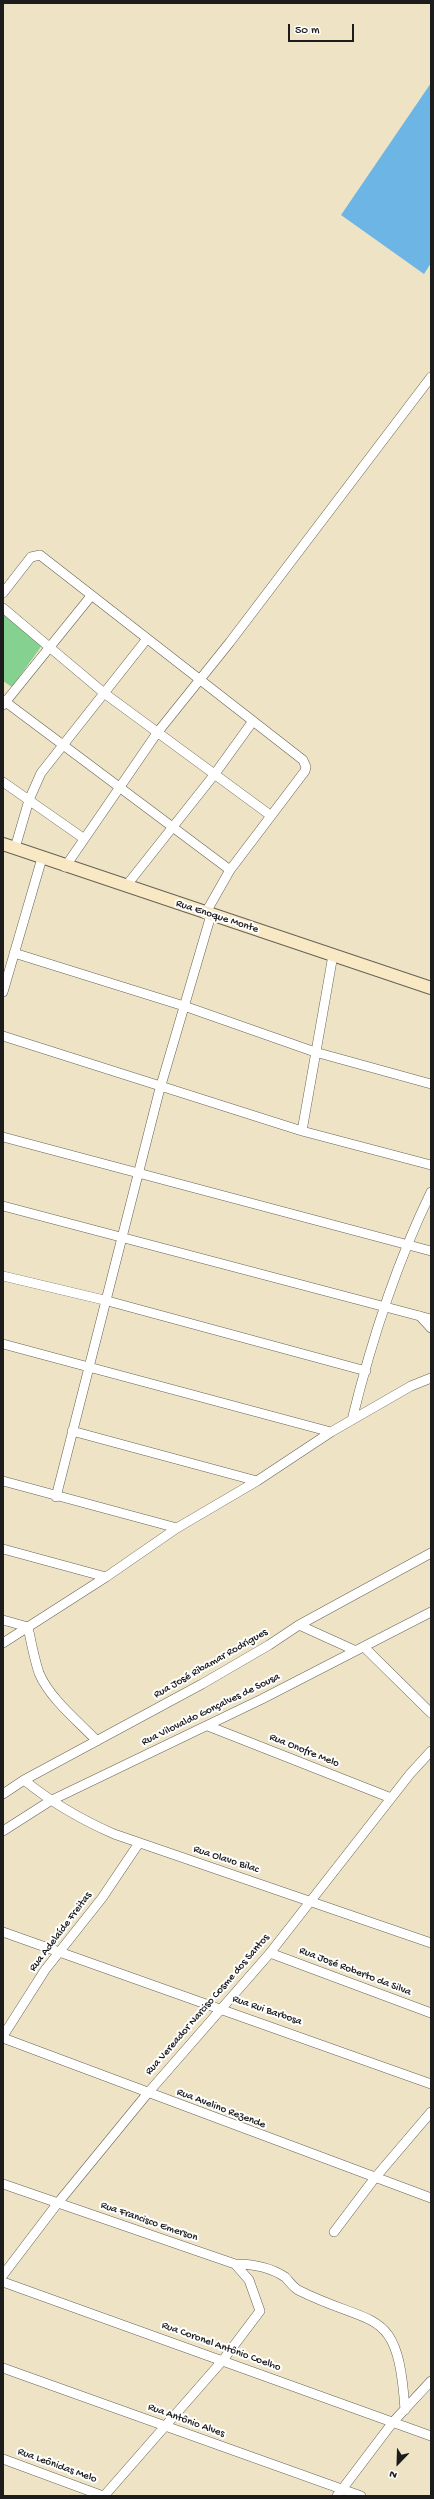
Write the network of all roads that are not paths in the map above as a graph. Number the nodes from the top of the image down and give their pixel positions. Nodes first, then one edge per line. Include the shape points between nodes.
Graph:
1 (431, 378) edge
2 (3, 593) edge
3 (91, 596) junction
4 (3, 608) edge
5 (146, 640) junction
6 (49, 646) junction
7 (200, 678) junction
8 (104, 693) junction
9 (4, 703) edge
10 (253, 721) junction
11 (157, 733) junction
12 (63, 745) junction
13 (214, 775) junction
14 (3, 782) edge
15 (120, 789) junction
16 (29, 800) junction
17 (270, 815) junction
18 (172, 829) junction
19 (83, 838) junction
20 (3, 844) edge
21 (15, 848) junction
22 (42, 858) junction
23 (65, 867) junction
24 (230, 870) junction
25 (126, 886) junction
26 (208, 915) junction
27 (14, 953) junction
28 (333, 955) junction
29 (431, 988) edge
30 (3, 992) edge
31 (184, 1006) junction
32 (3, 1036) edge
33 (315, 1052) junction
34 (431, 1084) edge
35 (161, 1086) junction
36 (302, 1131) junction
37 (3, 1137) edge
38 (431, 1165) edge
39 (138, 1173) junction
40 (431, 1192) edge
41 (3, 1206) edge
42 (121, 1238) junction
43 (408, 1245) junction
44 (431, 1251) edge
45 (3, 1276) edge
46 (104, 1300) junction
47 (385, 1306) junction
48 (420, 1316) junction
49 (431, 1319) edge
50 (431, 1328) edge
51 (3, 1344) edge
52 (88, 1366) junction
53 (366, 1371) junction
54 (431, 1378) edge
55 (352, 1420) junction
56 (72, 1431) junction
57 (331, 1432) junction
58 (3, 1481) edge
59 (257, 1481) junction
60 (56, 1497) junction
61 (177, 1528) junction
62 (3, 1549) edge
63 (431, 1553) edge
64 (106, 1577) junction
65 (431, 1612) edge
66 (3, 1620) edge
67 (300, 1625) junction
68 (28, 1627) junction
69 (3, 1643) edge
70 (364, 1646) junction
71 (354, 1650) junction
72 (431, 1712) edge
73 (208, 1726) junction
74 (97, 1741) junction
75 (431, 1751) edge
76 (24, 1780) junction
77 (3, 1794) edge
78 (391, 1798) junction
79 (50, 1800) junction
80 (3, 1831) edge
81 (139, 1843) junction
82 (311, 1902) junction
83 (3, 1932) edge
84 (431, 1944) edge
85 (58, 1952) junction
86 (270, 1953) junction
87 (221, 2008) junction
88 (431, 2013) edge
89 (3, 2037) edge
90 (431, 2084) edge
91 (147, 2094) junction
92 (431, 2112) edge
93 (374, 2179) junction
94 (3, 2184) edge
95 (431, 2198) edge
96 (57, 2204) junction
97 (334, 2232) dead end
98 (235, 2264) junction
99 (3, 2275) edge
100 (3, 2282) edge
101 (223, 2360) junction
102 (3, 2368) edge
103 (431, 2381) edge
104 (404, 2410) junction
105 (393, 2422) junction
106 (166, 2426) junction
107 (431, 2436) edge
108 (3, 2459) edge
109 (340, 2493) edge
110 (104, 2496) edge
111 (361, 2496) edge

1 - 7 street
2 - 3 street via 29,559 37,555 43,557
3 - 5 street
3 - 6 street
4 - 6 street
5 - 7 street
5 - 8 street
6 - 8 street
6 - 9 street
7 - 10 street
7 - 11 street
8 - 11 street
8 - 12 street
9 - 12 street
10 - 13 street
10 - 17 street via 301,757 306,767
11 - 13 street
11 - 15 street
12 - 15 street
12 - 16 street via 41,773
13 - 17 street
13 - 18 street
14 - 16 street
15 - 18 street
15 - 19 street
16 - 19 street
16 - 21 street
17 - 24 street
18 - 24 street
18 - 25 street
19 - 23 street
20 - 21 main road, Rua Enoque Monte
21 - 22 main road, Rua Enoque Monte
22 - 23 main road, Rua Enoque Monte
22 - 27 street
23 - 25 main road, Rua Enoque Monte
24 - 26 street
25 - 26 main road, Rua Enoque Monte
26 - 28 main road, Rua Enoque Monte
26 - 31 street
27 - 30 street
27 - 31 street
28 - 29 main road, Rua Enoque Monte
28 - 33 street
31 - 33 street
31 - 35 street
32 - 35 street
33 - 34 street
33 - 36 street
35 - 36 street
35 - 39 street
36 - 38 street
37 - 39 street
39 - 42 street
39 - 43 street
40 - 43 street
41 - 42 street
42 - 46 street
42 - 47 street
43 - 44 street
43 - 47 street
45 - 46 street
46 - 52 street
46 - 53 street
47 - 48 street
47 - 53 street
48 - 49 street
48 - 50 street
51 - 52 street
52 - 56 street
52 - 57 street
53 - 55 street
54 - 55 street via 411,1386
55 - 57 street
56 - 59 street
56 - 60 street
57 - 59 street
58 - 60 street
59 - 61 street
60 - 61 street
61 - 64 street
62 - 64 street
63 - 67 street, Rua José Ribamar Rodrigues
64 - 68 street
65 - 70 street, Rua Vilovaldo Gonçalves de Sousa
66 - 68 street
67 - 71 street
67 - 74 street, Rua José Ribamar Rodrigues via 216,1676
68 - 69 street
68 - 74 street via 36,1662 44,1682
70 - 71 street, Rua Vilovaldo Gonçalves de Sousa
70 - 72 street
71 - 73 street, Rua Vilovaldo Gonçalves de Sousa
73 - 78 street, Rua Onofre Melo
73 - 79 street, Rua Vilovaldo Gonçalves de Sousa
74 - 76 street, Rua José Ribamar Rodrigues
75 - 78 street, Rua Vereador Narciso Cosme dos Santos
76 - 77 street, Rua José Ribamar Rodrigues
76 - 79 street, Rua Olavo Bilac
78 - 82 street, Rua Vereador Narciso Cosme dos Santos
79 - 80 street, Rua Vilovaldo Gonçalves de Sousa
79 - 81 street, Rua Olavo Bilac via 86,1822
81 - 82 street, Rua Olavo Bilac
81 - 85 street, Rua Adelaíde Freitas via 102,1898
82 - 84 street, Rua Olavo Bilac
82 - 86 street, Rua Vereador Narciso Cosme dos Santos
83 - 85 street, Rua Rui Barbosa
85 - 87 street, Rua Rui Barbosa
85 - 89 street, Rua Adelaíde Freitas
86 - 87 street, Rua Vereador Narciso Cosme dos Santos
86 - 88 street, Rua José Roberto da Silva
87 - 90 street, Rua Rui Barbosa
87 - 91 street, Rua Vereador Narciso Cosme dos Santos
89 - 91 street, Rua Avelino Rezende
91 - 93 street, Rua Avelino Rezende
91 - 96 street, Rua Vereador Narciso Cosme dos Santos
92 - 93 street
93 - 95 street, Rua Avelino Rezende
93 - 97 street
94 - 96 street, Rua Francisco Emerson
96 - 98 street, Rua Francisco Emerson
96 - 99 street, Rua Vereador Narciso Cosme dos Santos
98 - 101 street via 249,2280 260,2311
98 - 104 street via 252,2264 274,2271 297,2289 362,2314 386,2329 398,2355
100 - 101 street, Rua Coronel Antônio Coelho
101 - 105 street, Rua Coronel Antônio Coelho
101 - 106 street
102 - 106 street, Rua Antônio Alves
103 - 104 street
104 - 105 street
105 - 107 street, Rua Coronel Antônio Coelho
105 - 109 street
106 - 109 street, Rua Antônio Alves
106 - 110 street
108 - 110 street, Rua Leônidas Melo
109 - 111 street, Rua Antônio Alves

